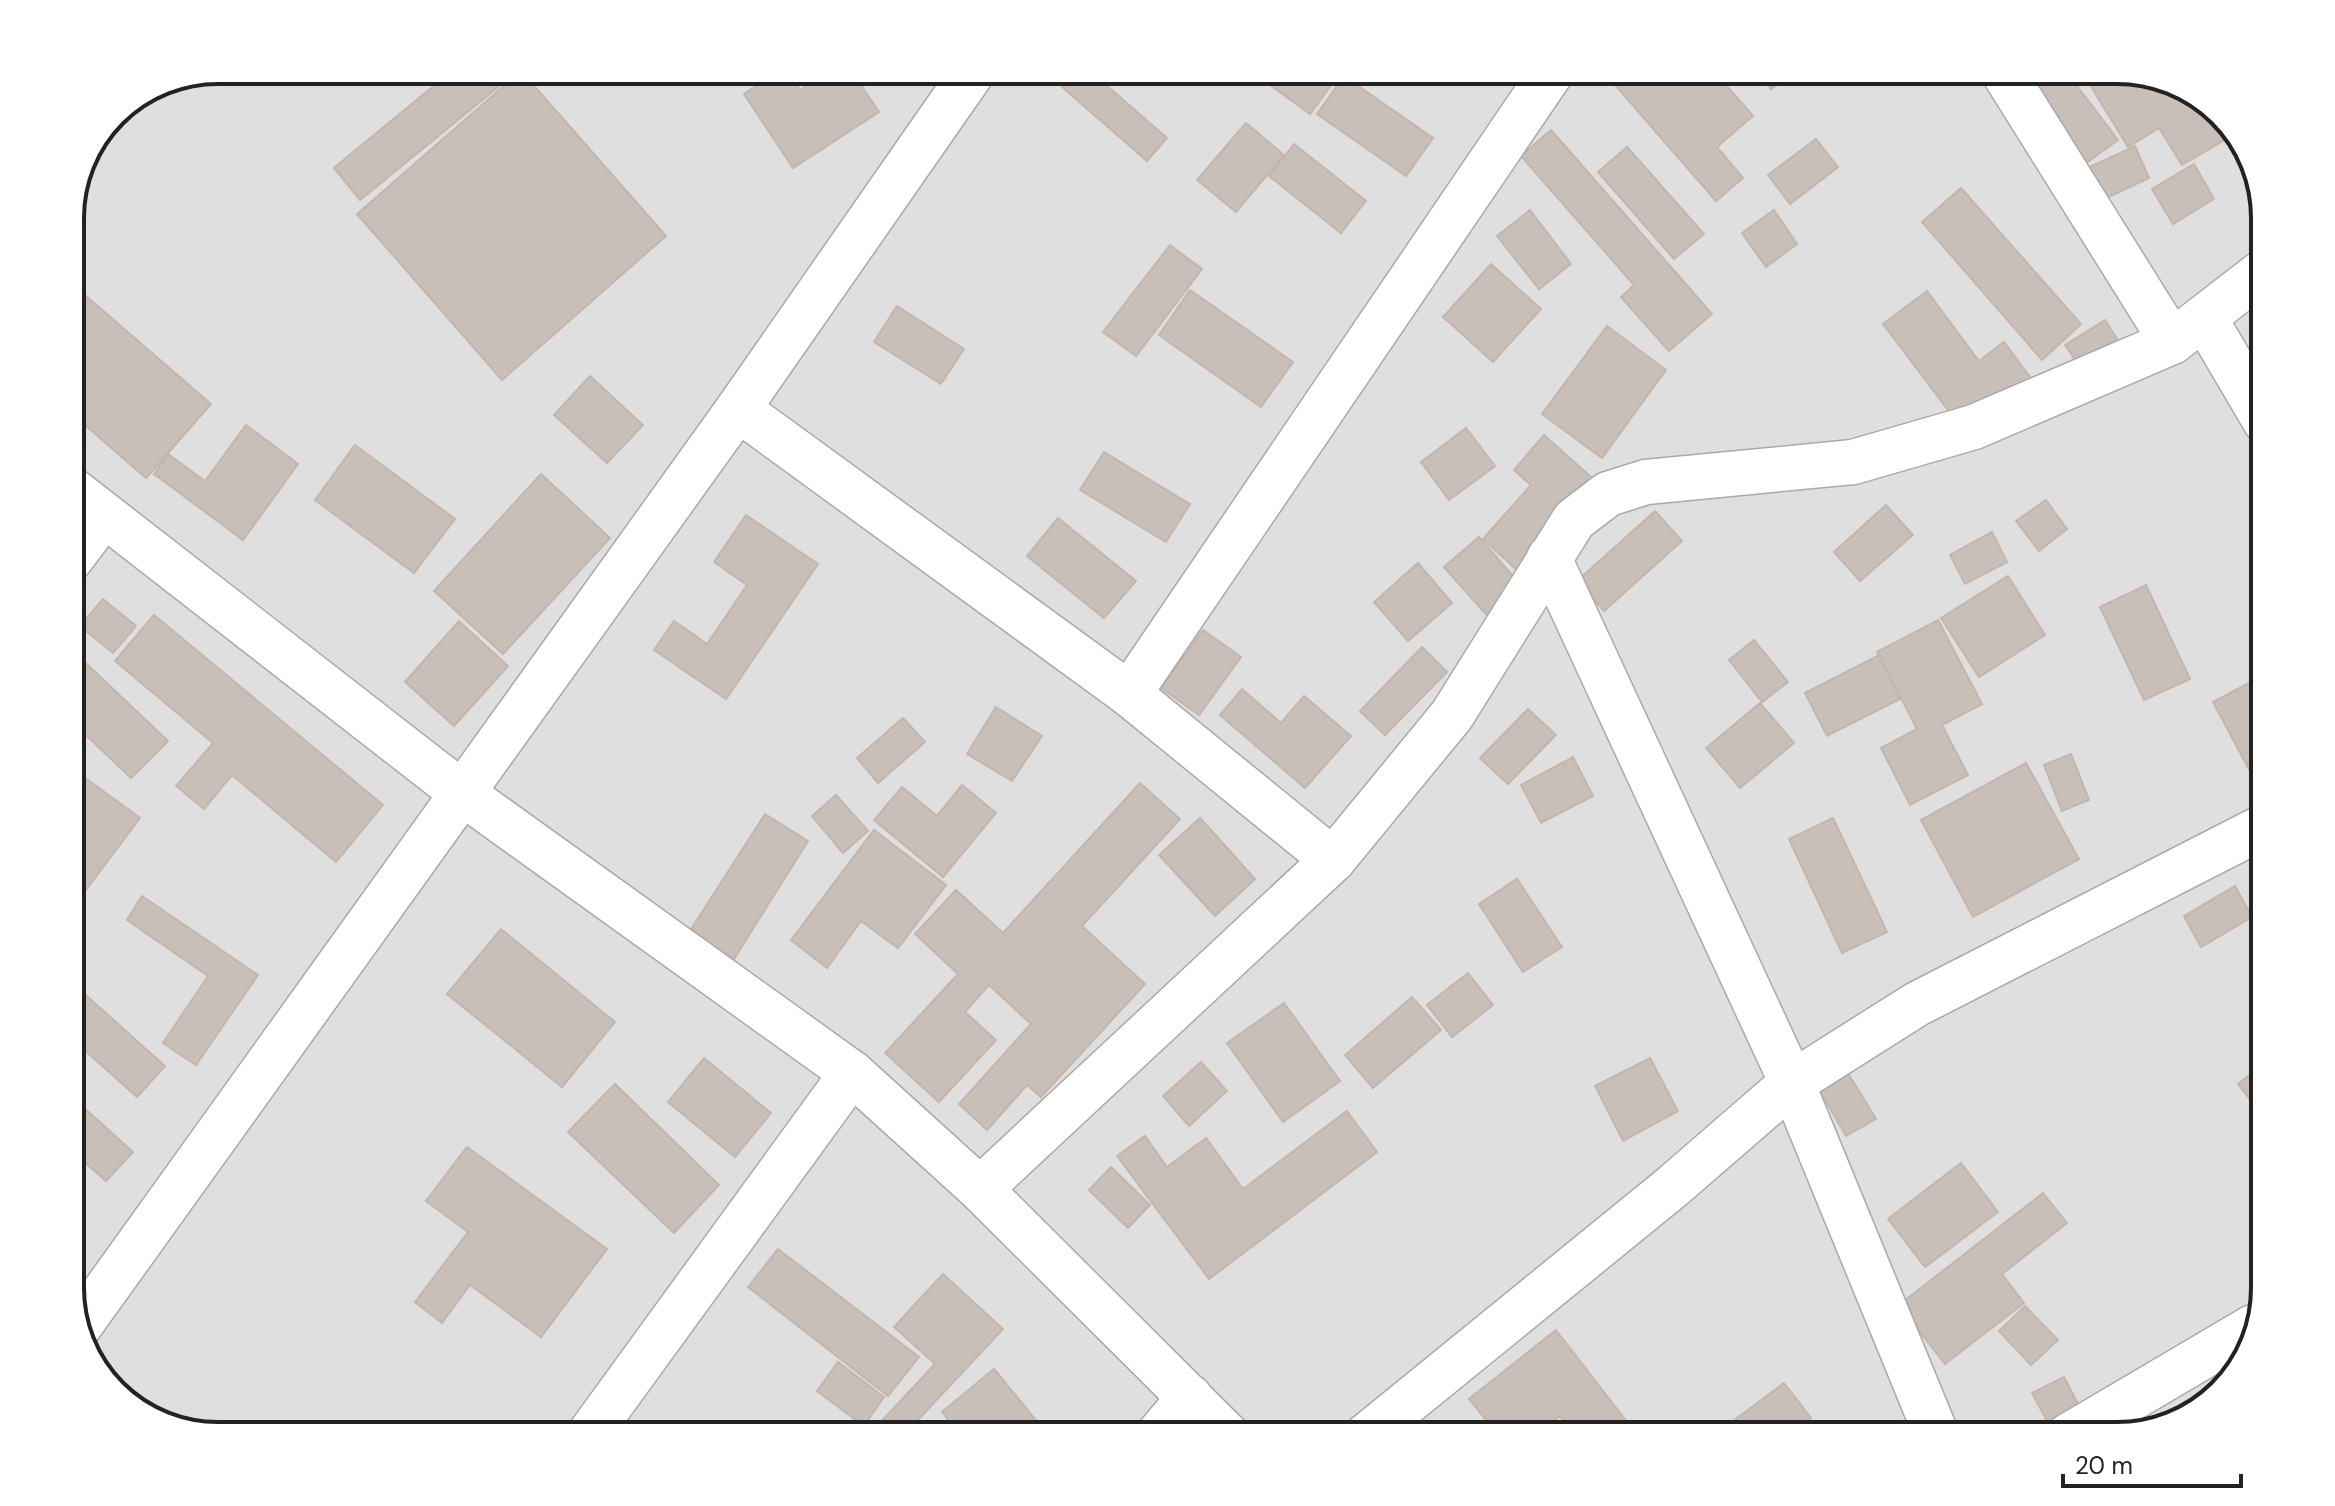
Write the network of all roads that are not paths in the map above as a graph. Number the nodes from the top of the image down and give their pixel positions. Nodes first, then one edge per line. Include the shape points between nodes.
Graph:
1 (964, 84) edge
2 (1543, 84) edge
3 (2012, 84) edge
4 (2251, 281) edge
5 (2188, 331) junction
6 (2251, 405) edge
7 (738, 409) junction
8 (84, 499) edge
9 (104, 515) junction
10 (84, 541) edge
11 (1549, 558) junction
12 (1129, 694) junction
13 (462, 793) junction
14 (2251, 833) edge
15 (1333, 860) junction
16 (852, 1073) junction
17 (1792, 1083) junction
18 (980, 1189) junction
19 (87, 1315) edge
20 (2242, 1333) edge
21 (1190, 1397) junction
22 (598, 1422) edge
23 (1169, 1422) edge
24 (1214, 1422) edge
25 (1383, 1422) edge
26 (1931, 1422) edge
27 (2092, 1422) edge

1 - 7 street
2 - 12 street
3 - 5 street
4 - 5 street
5 - 6 street
5 - 11 street via 1974,427 1853,462 1646,482 1608,494 1574,520
7 - 12 street
7 - 13 street
8 - 9 street
9 - 10 street
9 - 13 street
11 - 15 street via 1452,715
11 - 17 street
12 - 15 street
13 - 16 street
13 - 19 street
14 - 17 street via 1917,1004
15 - 18 street
16 - 18 street
16 - 22 street
17 - 25 street
17 - 26 street
18 - 21 street
20 - 27 street
21 - 23 street
21 - 24 street

